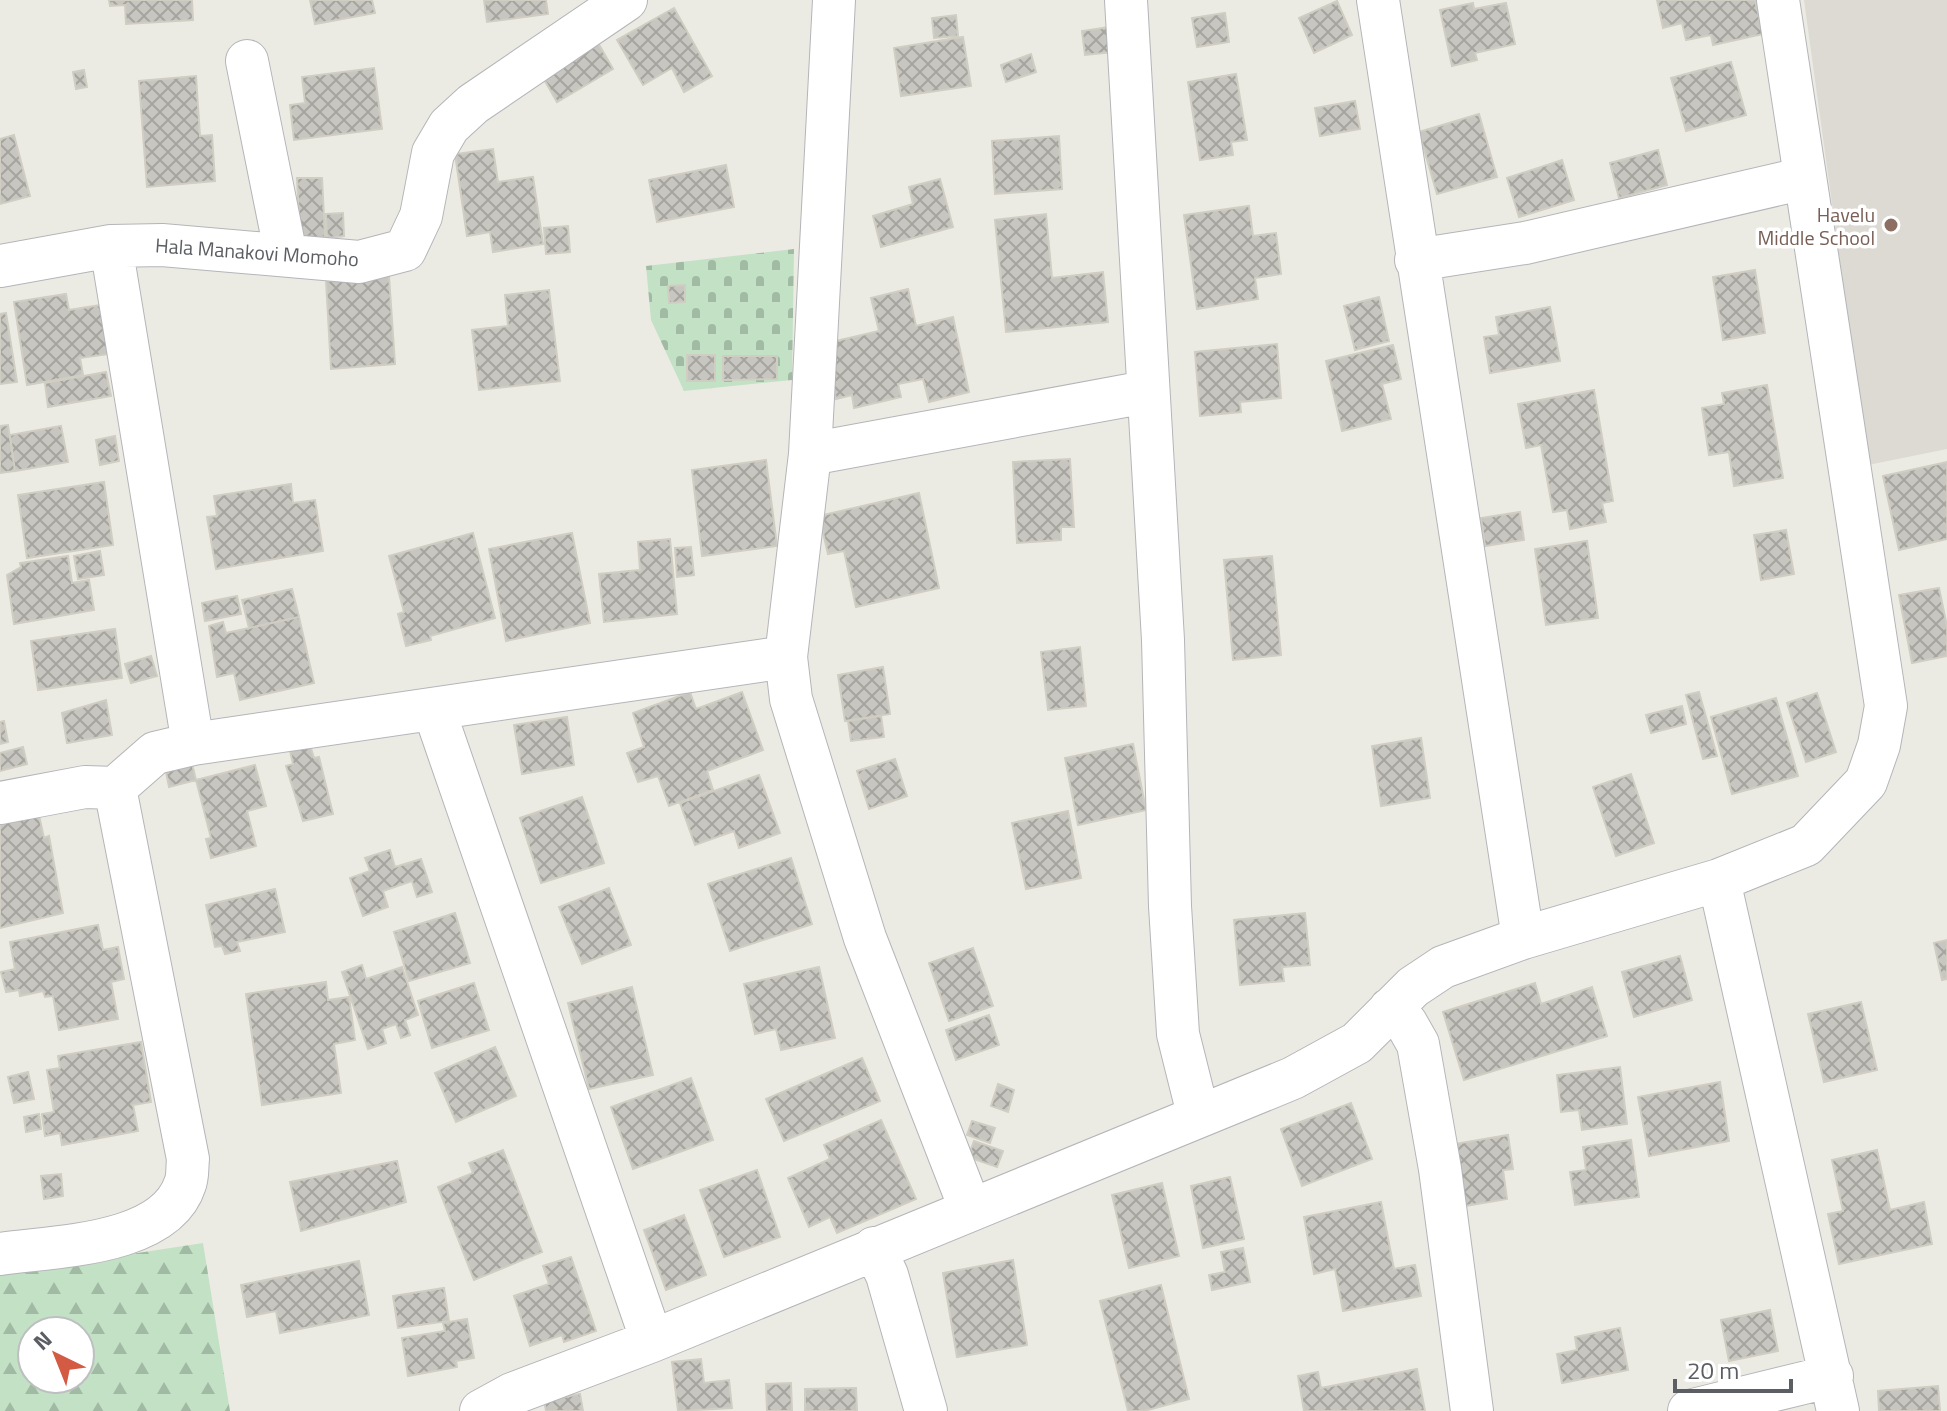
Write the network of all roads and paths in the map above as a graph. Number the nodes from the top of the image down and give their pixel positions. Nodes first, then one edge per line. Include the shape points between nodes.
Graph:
1 (626, 0) edge
2 (834, 0) edge
3 (1126, 0) edge
4 (1378, 0) edge
5 (1778, 0) edge
6 (247, 61) dead end
7 (1805, 178) junction
8 (111, 246) junction
9 (286, 255) junction
10 (1416, 260) junction
11 (0, 266) edge
12 (1146, 392) junction
13 (810, 454) junction
14 (786, 657) junction
15 (434, 710) junction
16 (193, 744) junction
17 (115, 788) junction
18 (0, 803) edge
19 (1719, 880) junction
20 (1523, 938) junction
21 (1390, 1009) junction
22 (1198, 1114) junction
23 (970, 1208) junction
24 (874, 1248) junction
25 (0, 1254) edge
26 (652, 1341) junction
27 (1835, 1393) edge
28 (481, 1411) edge
29 (926, 1411) edge
30 (1472, 1411) edge
31 (1689, 1411) edge

1 - 9 street, Hala Manakovi Momoho via 473,104 449,126 433,153 421,216 405,250 359,262
2 - 13 street
3 - 12 street
4 - 10 street
5 - 7 street
6 - 9 street
7 - 10 street via 1525,243
7 - 19 street via 1886,706 1866,782 1838,815 1806,845
8 - 9 street, Hala Manakovi Momoho
8 - 11 street, Hala Manakovi Momoho
8 - 16 street
10 - 20 street
12 - 13 street
12 - 22 street via 1163,640 1178,1034
13 - 14 street
14 - 15 street
14 - 23 street via 791,699 865,938
15 - 16 street
15 - 26 street
16 - 17 street via 155,753
17 - 18 street via 85,787
17 - 25 street via 188,1159 185,1185 156,1222 134,1233
19 - 20 street
19 - 27 street
20 - 21 street via 1443,967
21 - 22 street via 1333,1059
21 - 30 street via 1418,1044
22 - 23 street
23 - 24 street
24 - 26 street
24 - 29 street via 887,1275
26 - 28 street
27 - 31 street

